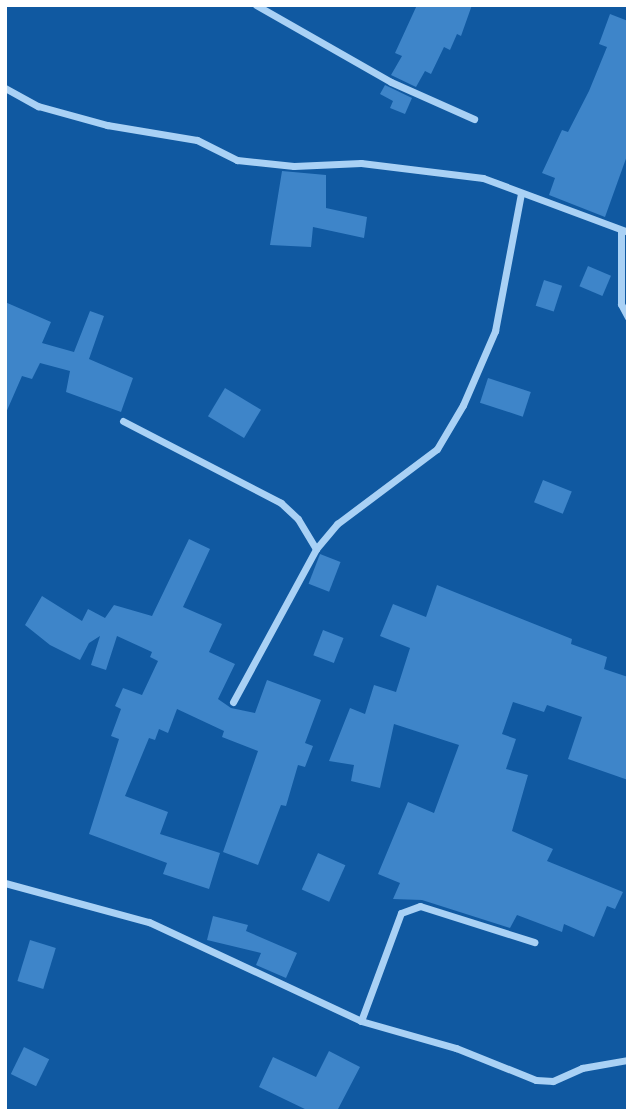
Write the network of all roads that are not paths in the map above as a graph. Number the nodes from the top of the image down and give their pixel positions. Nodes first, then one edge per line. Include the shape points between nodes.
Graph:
1 (256, 5) edge
2 (5, 88) edge
3 (474, 119) dead end
4 (521, 194) junction
5 (624, 231) edge
6 (628, 317) edge
7 (123, 421) dead end
8 (316, 549) junction
9 (233, 702) dead end
10 (5, 883) edge
11 (534, 942) dead end
12 (361, 1021) junction
13 (628, 1060) edge

1 - 3 street via 391,82
2 - 4 street via 38,106 107,125 197,140 237,160 294,166 360,163 483,178
4 - 5 street
4 - 8 street via 495,331 444,438 437,449 337,524
5 - 6 street via 621,304
7 - 8 street via 281,503 298,519
8 - 9 street
10 - 12 street via 149,922
11 - 12 street via 420,906 401,914
12 - 13 street via 456,1048 536,1080 553,1081 582,1068

